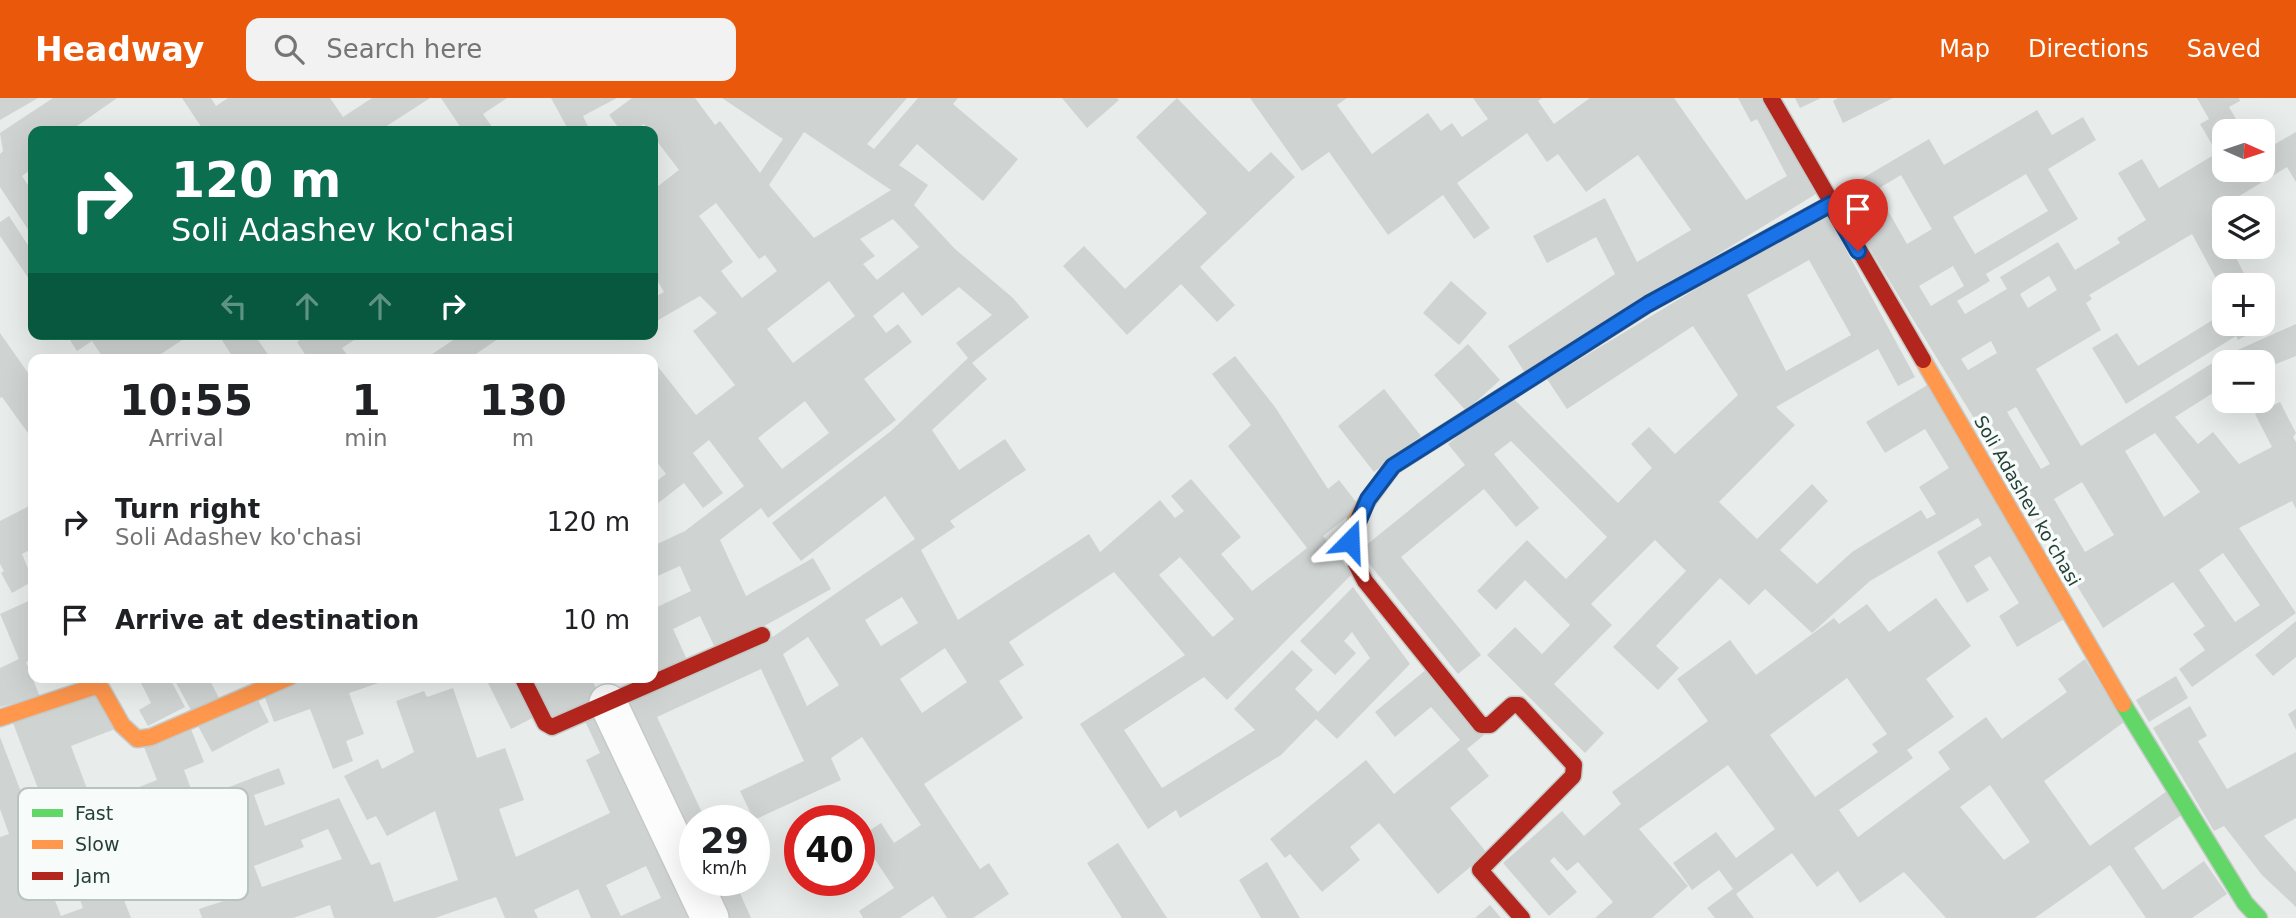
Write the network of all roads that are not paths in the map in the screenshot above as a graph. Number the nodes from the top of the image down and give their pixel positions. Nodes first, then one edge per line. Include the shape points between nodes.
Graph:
1 (1771, 98) edge
2 (1831, 204) junction
3 (762, 635) dead end
4 (658, 681) edge
5 (276, 683) edge
6 (525, 683) edge
7 (653, 683) edge
8 (608, 703) junction
9 (0, 718) edge
10 (2245, 903) junction
11 (710, 918) edge
12 (1522, 918) edge
13 (2234, 918) edge
14 (2259, 918) edge

1 - 2 street, Soli Adashev ko'chasi
2 - 10 street, Soli Adashev ko'chasi via 2130,716
2 - 12 street via 1648,304 1393,466 1355,526 1350,541 1353,561 1365,581 1481,725 1490,725 1512,705 1519,705 1574,765 1573,776 1480,870
3 - 4 street
5 - 9 street via 137,739 122,725 101,688
6 - 8 street via 545,723 552,727
7 - 8 street
8 - 11 street
10 - 13 street
10 - 14 street, Soli Adashev ko'chasi

